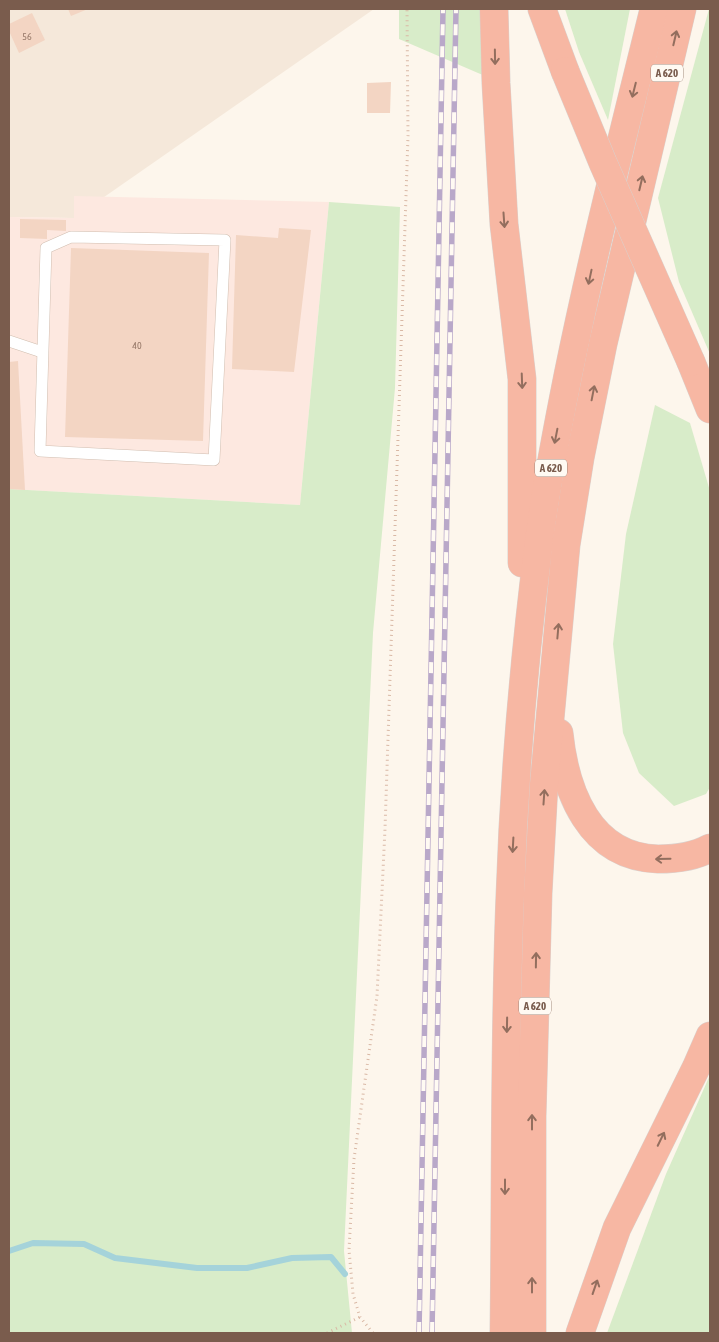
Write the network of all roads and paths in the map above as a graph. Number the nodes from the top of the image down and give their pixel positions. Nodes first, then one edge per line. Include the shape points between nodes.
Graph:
1 (407, 9) edge
2 (494, 9) edge
3 (542, 9) edge
4 (654, 9) edge
5 (682, 9) edge
6 (9, 341) edge
7 (42, 352) junction
8 (710, 409) edge
9 (553, 680) junction
10 (521, 709) junction
11 (710, 848) edge
12 (710, 1036) edge
13 (360, 1317) junction
14 (327, 1333) edge
15 (373, 1333) edge
16 (504, 1333) edge
17 (532, 1333) edge
18 (580, 1333) edge

1 - 13 path via 408,136 385,829 377,996 354,1159 350,1250 353,1294
2 -> 10 highway via 504,224 522,379
3 - 8 highway, bridge via 603,164
4 -> 10 highway, A 620 via 600,230 553,451 539,540
9 -> 5 highway, A 620 via 566,545 580,458 605,335
6 - 7 lane
7 - 7 lane via 46,248 71,237 224,240 214,460 40,451
11 -> 9 highway via 676,858 638,857 623,851 595,831 582,813 567,780
17 -> 9 highway, A 620 via 532,1116 538,893
10 -> 16 highway, A 620 via 510,895 504,1116
18 -> 12 highway via 617,1228
13 - 14 path
13 - 15 path

